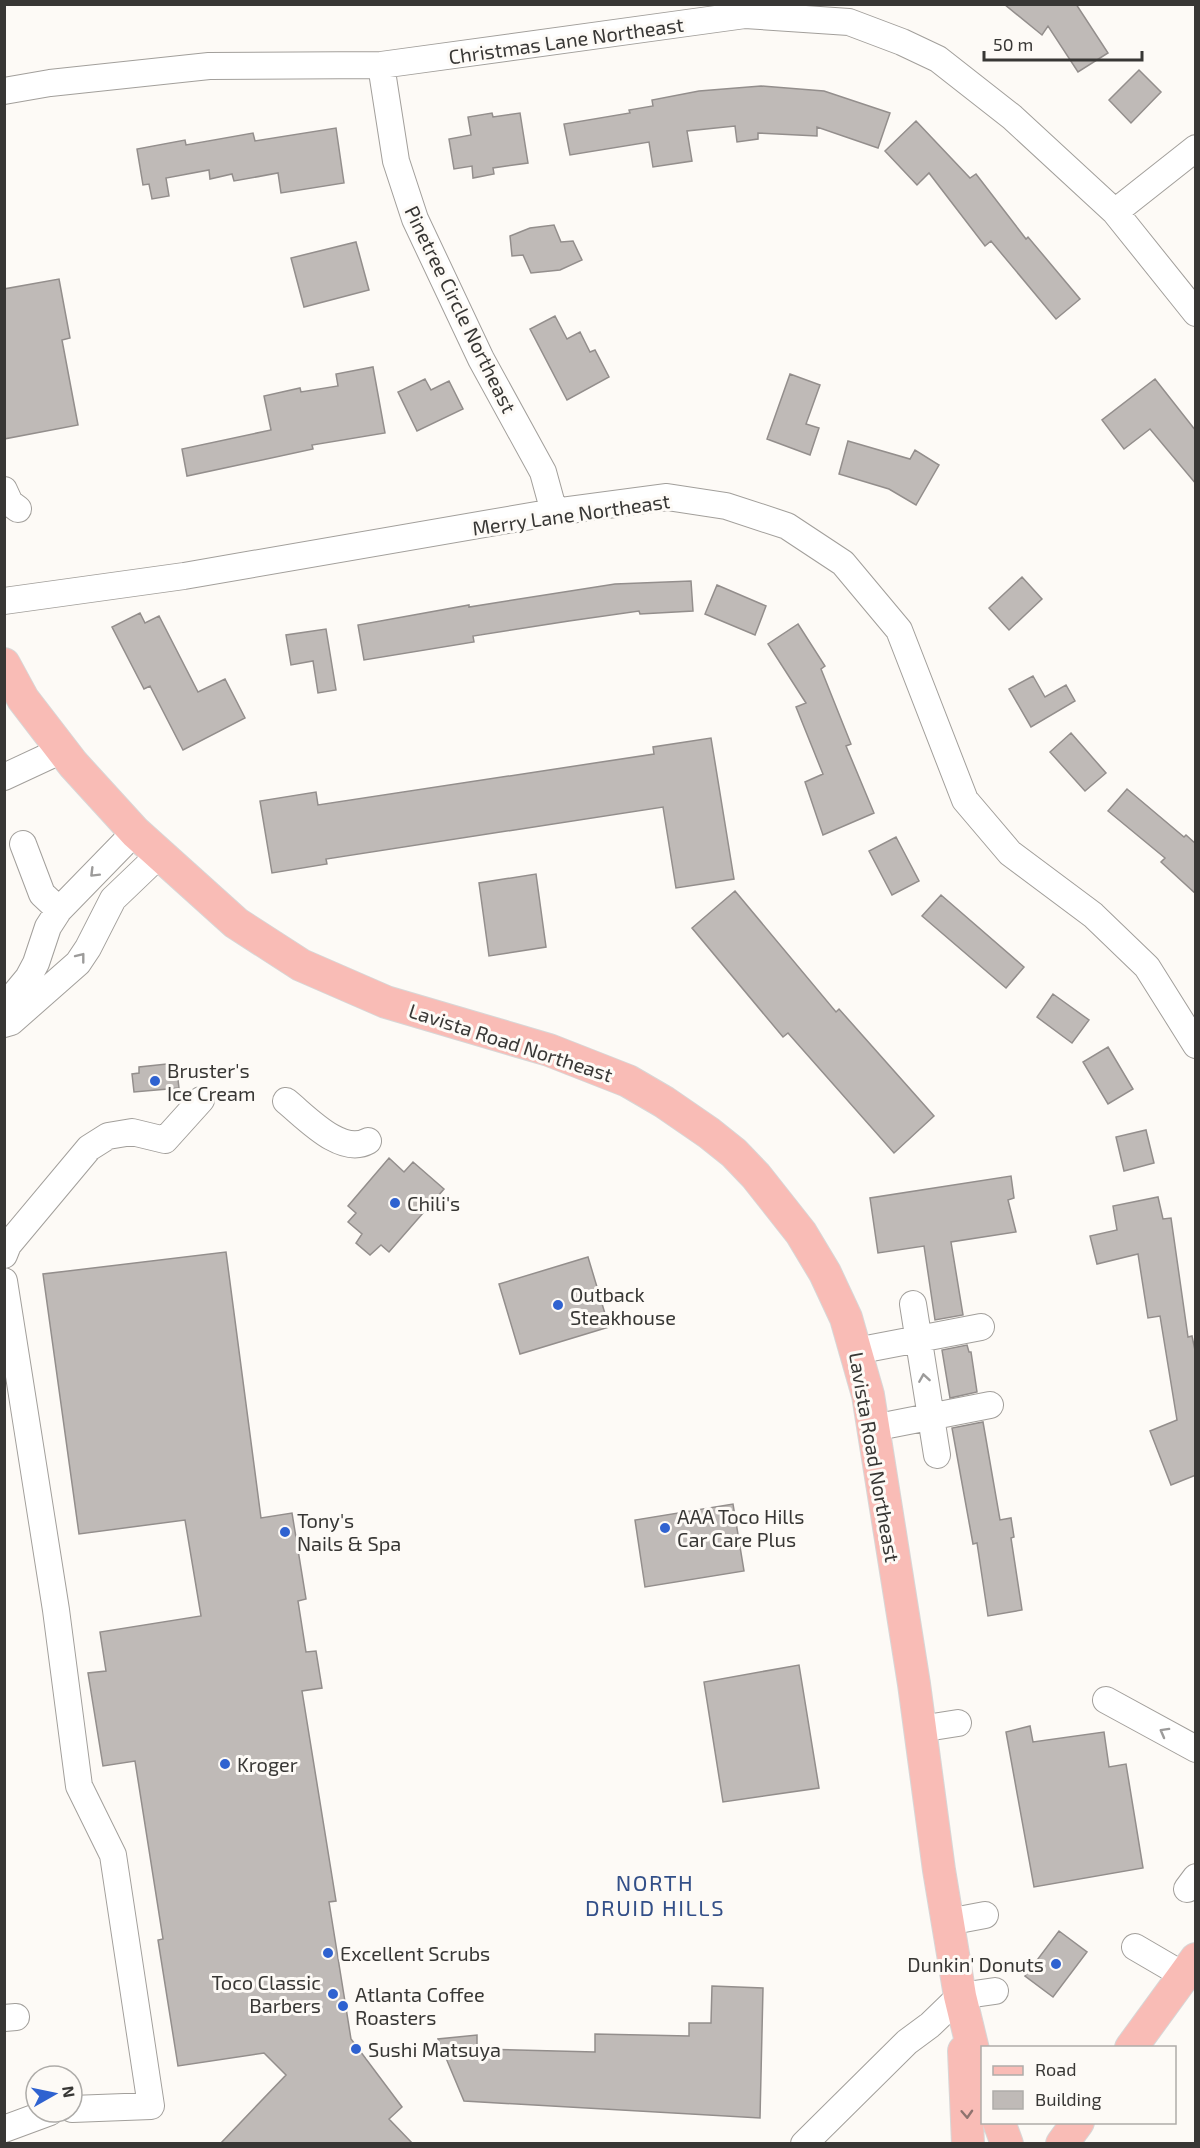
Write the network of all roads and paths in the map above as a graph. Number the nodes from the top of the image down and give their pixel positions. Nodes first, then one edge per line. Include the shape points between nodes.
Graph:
1 (381, 65) junction
2 (4, 91) edge
3 (1196, 148) edge
4 (1115, 212) junction
5 (1196, 313) edge
6 (554, 512) junction
7 (4, 600) edge
8 (4, 663) edge
9 (62, 750) junction
10 (4, 777) edge
11 (135, 832) junction
12 (23, 844) dead end
13 (159, 855) junction
14 (59, 910) junction
15 (58, 980) junction
16 (4, 1006) edge
17 (4, 1024) edge
18 (4, 1031) edge
19 (1196, 1045) edge
20 (201, 1100) dead end
21 (286, 1101) dead end
22 (368, 1141) dead end
23 (4, 1255) edge
24 (4, 1281) edge
25 (912, 1304) dead end
26 (981, 1328) dead end
27 (917, 1339) junction
28 (856, 1351) junction
29 (990, 1405) dead end
30 (930, 1417) junction
31 (873, 1428) junction
32 (937, 1455) dead end
33 (1106, 1700) dead end
34 (958, 1723) dead end
35 (920, 1729) junction
36 (1196, 1749) edge
37 (984, 1915) dead end
38 (948, 1922) junction
39 (1135, 1947) dead end
40 (1189, 1967) edge
41 (996, 1991) dead end
42 (961, 2005) junction
43 (1132, 2046) edge
44 (980, 2070) edge
45 (84, 2109) edge
46 (24, 2122) edge
47 (1000, 2124) edge
48 (1077, 2124) edge
49 (4, 2129) edge
50 (804, 2144) edge
51 (969, 2144) edge
52 (1007, 2144) edge
53 (1062, 2144) edge

1 - 2 street, Christmas Lane Northeast via 209,66
1 - 4 street, Christmas Lane Northeast via 745,15 849,22 938,59 1012,117
1 - 6 street, Pinetree Circle Northeast via 396,161 415,219 481,359 543,472
3 - 4 street
4 - 5 street, Christmas Lane Northeast
6 - 7 street, Merry Lane Northeast via 184,576
6 - 19 street, Merry Lane Northeast via 667,497 726,506 787,526 843,563 899,630 965,800 1010,853 1094,915 1147,967
8 - 9 main road, Lavista Road Northeast via 23,699
9 - 10 street
9 - 11 main road, Lavista Road Northeast
11 - 13 main road, Lavista Road Northeast
11 -> 14 street
12 - 14 street via 42,894
15 -> 13 street via 78,963 113,899
13 - 28 main road, Lavista Road Northeast via 236,923 301,964 386,1002 568,1056 628,1081 709,1133 756,1176 801,1233 846,1318
14 - 16 street via 28,978
15 - 17 street
15 - 18 street via 30,1025 16,1033
20 - 23 street via 165,1140 132,1132 108,1136 89,1148 8,1245
21 - 22 street via 340,1141 351,1146
24 - 45 street via 56,1610 79,1786 113,1855 151,2106
25 - 27 street
26 - 27 street
27 - 28 street
30 -> 27 street
28 - 31 main road, Lavista Road Northeast
29 - 30 street
30 - 31 street
30 - 32 street
31 - 35 main road, Lavista Road Northeast
36 -> 33 street
34 - 35 street
35 - 38 main road, Lavista Road Northeast
37 - 38 street
38 - 42 main road, Lavista Road Northeast
39 - 40 street
40 - 43 main road
41 - 42 street
42 - 44 main road, Lavista Road Northeast
42 - 50 street via 907,2042
42 -> 51 main road
46 - 49 street
47 - 52 main road
48 - 53 main road

